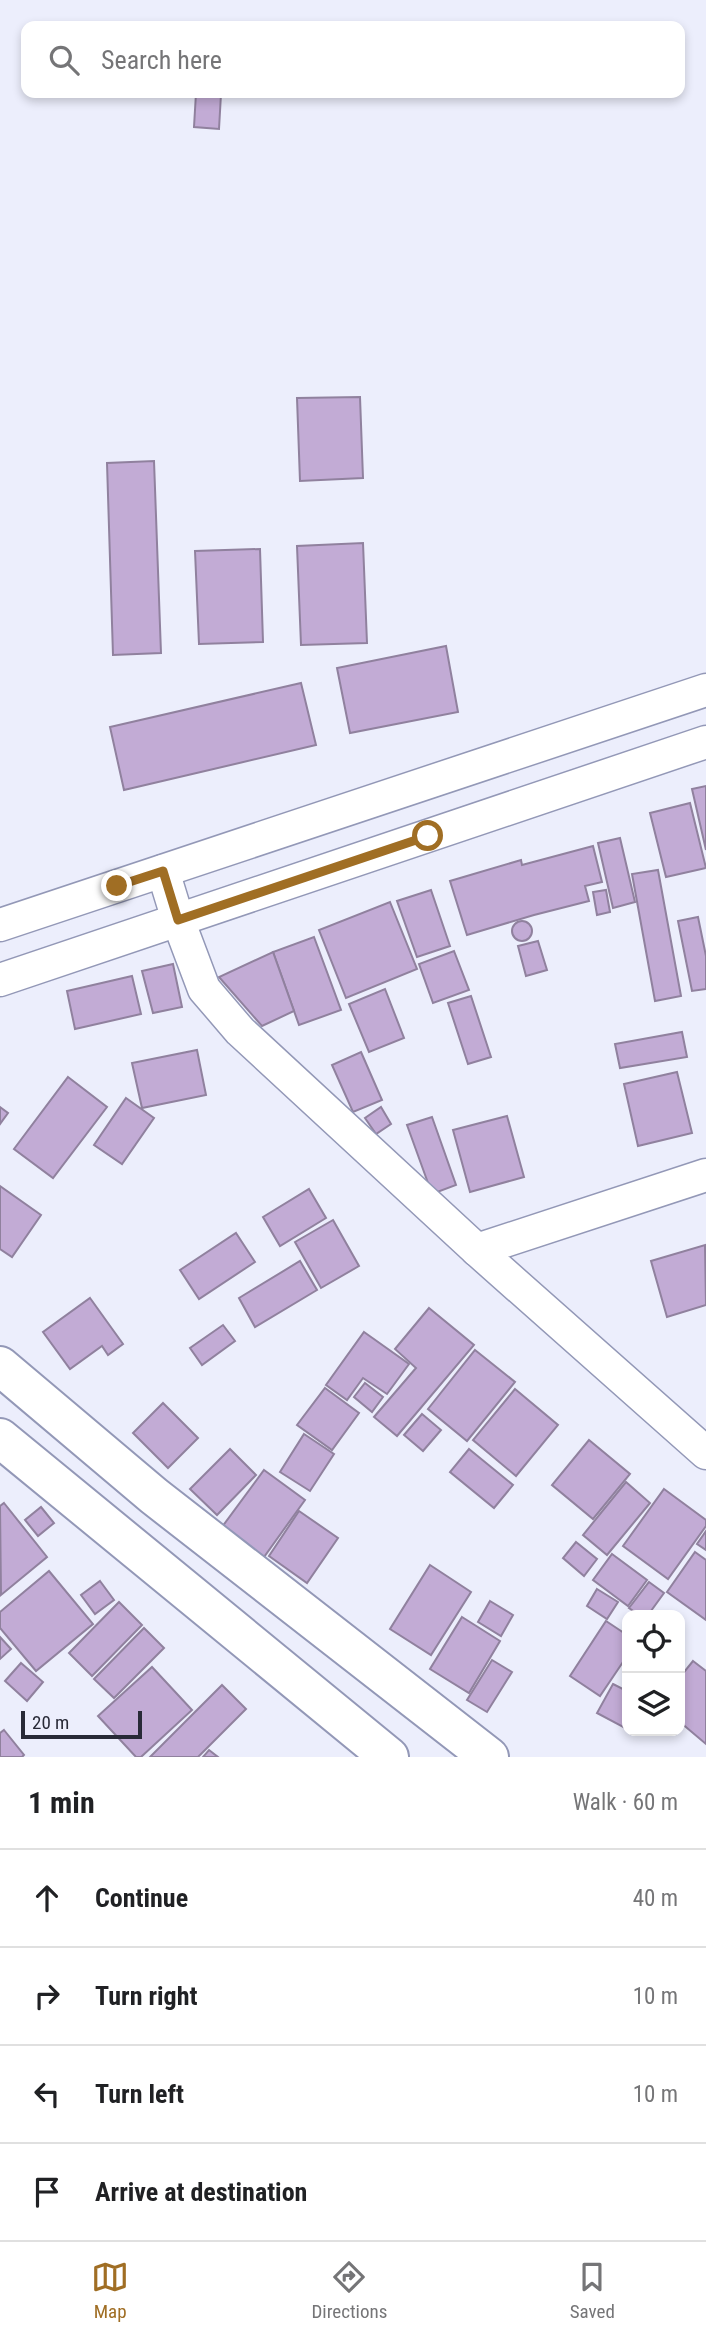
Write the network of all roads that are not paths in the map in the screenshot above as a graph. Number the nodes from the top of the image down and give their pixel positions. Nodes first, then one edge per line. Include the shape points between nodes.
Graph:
1 (706, 690) edge
2 (706, 741) edge
3 (163, 871) junction
4 (178, 920) junction
5 (0, 925) edge
6 (0, 980) edge
7 (706, 1175) edge
8 (477, 1251) junction
9 (0, 1366) edge
10 (0, 1438) edge
11 (706, 1453) edge
12 (154, 1496) junction
13 (118, 1535) junction
14 (392, 1681) junction
15 (357, 1732) junction
16 (389, 1757) edge
17 (489, 1757) edge

1 - 3 street
2 - 4 street
3 - 4 street
3 - 5 street
4 - 6 street
4 - 8 street via 204,989 240,1031
7 - 8 street
8 - 11 street
9 - 12 main road
10 - 13 main road
12 - 13 main road
12 - 14 main road
13 - 15 main road
14 - 15 main road
14 - 17 main road
15 - 16 main road

